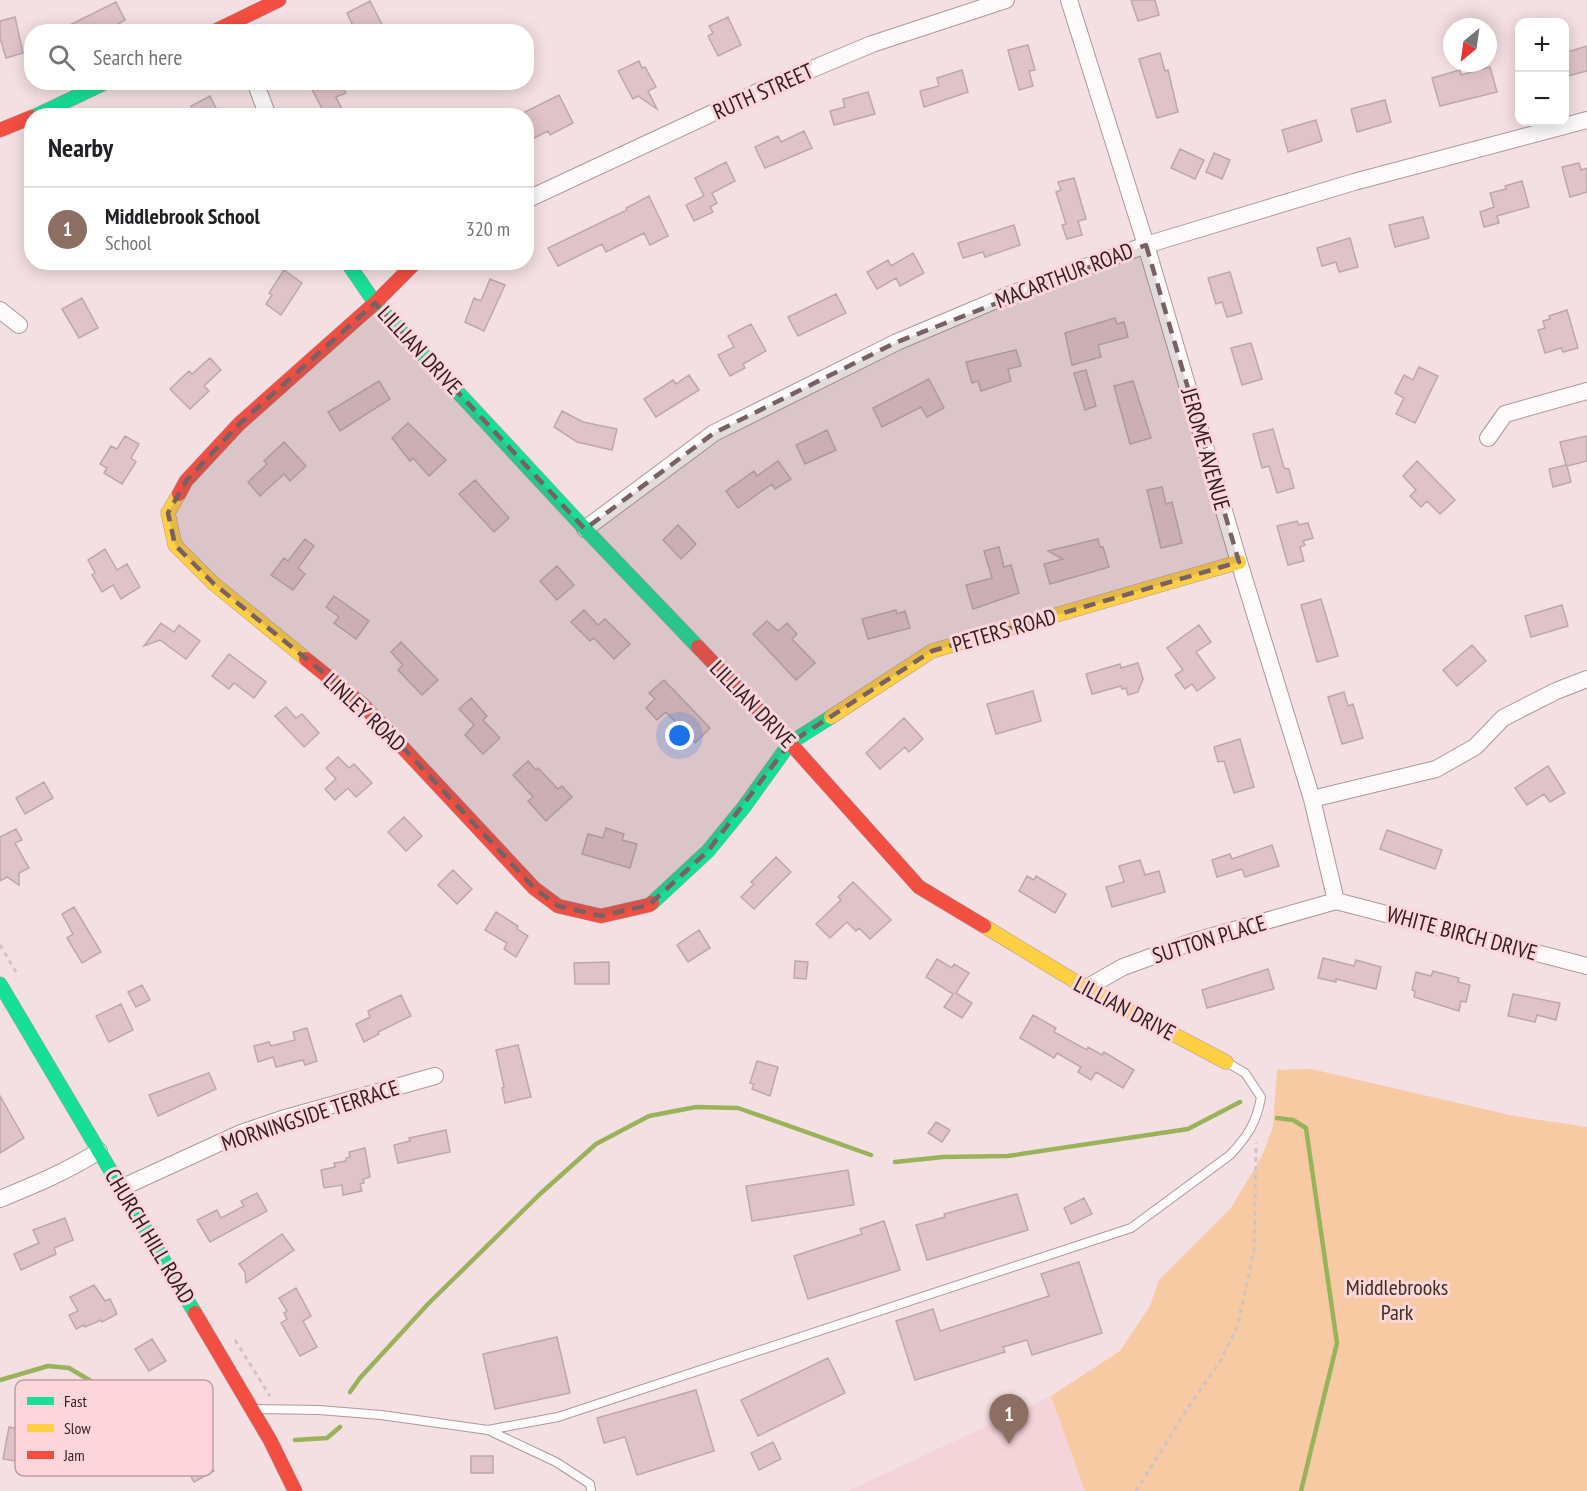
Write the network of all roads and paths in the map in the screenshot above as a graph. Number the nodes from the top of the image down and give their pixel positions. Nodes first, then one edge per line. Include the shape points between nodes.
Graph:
1 (279, 0) edge
2 (1006, 0) edge
3 (1070, 0) edge
4 (250, 6) edge
5 (235, 24) edge
6 (90, 90) edge
7 (258, 90) edge
8 (50, 108) edge
9 (265, 108) edge
10 (24, 120) edge
11 (1587, 120) edge
12 (0, 130) edge
13 (534, 196) edge
14 (1146, 244) junction
15 (352, 270) edge
16 (406, 270) edge
17 (375, 303) junction
18 (0, 310) edge
19 (19, 325) dead end
20 (1587, 391) edge
21 (1488, 438) dead end
22 (585, 529) junction
23 (1239, 562) junction
24 (1587, 679) edge
25 (790, 743) junction
26 (1312, 798) junction
27 (1336, 901) junction
28 (1587, 966) edge
29 (0, 984) edge
30 (1086, 988) junction
31 (1226, 1062) joint
32 (435, 1076) dead end
33 (1256, 1143) dead end
34 (99, 1151) junction
35 (121, 1188) junction
36 (0, 1199) edge
37 (252, 1409) junction
38 (488, 1430) junction
39 (295, 1491) edge
40 (591, 1491) edge
41 (1136, 1491) edge

1 - 4 street
2 - 13 street, RUTH STREET via 872,44 762,90
3 - 14 street, JEROME AVENUE
4 - 5 street
6 - 8 street
7 - 9 street
10 - 12 street
11 - 14 street, MACARTHUR ROAD
14 - 22 street, MACARTHUR ROAD via 897,342 714,433
14 - 23 street, JEROME AVENUE
15 - 17 street, LILLIAN DRIVE
16 - 17 street
17 - 22 street, LILLIAN DRIVE
17 - 25 street, LINLEY ROAD via 239,424 186,481 168,513 175,545 213,583 363,705 534,888 558,906 601,916 649,904 708,851
18 - 19 street
20 - 21 street via 1505,414
22 - 25 street, LILLIAN DRIVE
23 - 25 street, PETERS ROAD via 932,651
23 - 26 street, JEROME AVENUE
24 - 26 street via 1503,718 1475,747 1436,769
25 - 30 street, LILLIAN DRIVE via 919,887
26 - 27 street, JEROME AVENUE
27 - 28 street, WHITE BIRCH DRIVE
27 - 30 street, SUTTON PLACE via 1191,942 1123,967
29 - 34 street, CHURCH HILL ROAD
30 - 31 street, LILLIAN DRIVE
31 - 38 lane via 1245,1073 1261,1097 1258,1115 1243,1142 1131,1228 558,1417
32 - 35 street, MORNINGSIDE TERRACE via 241,1133
33 - 41 path via 1254,1251 1237,1327 1221,1362
34 - 35 street, CHURCH HILL ROAD
34 - 36 street via 39,1184
35 - 37 street, CHURCH HILL ROAD
37 - 38 lane via 381,1415
37 - 39 street, CHURCH HILL ROAD
38 - 40 lane via 555,1462 590,1484

